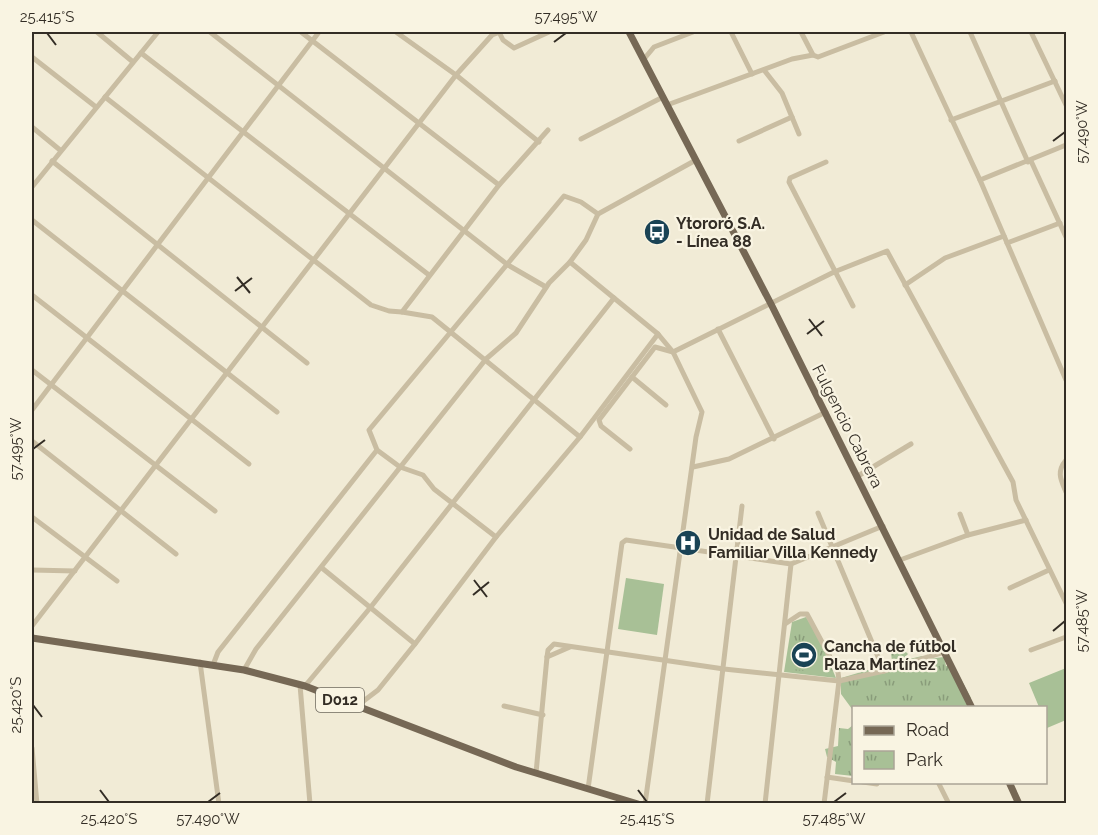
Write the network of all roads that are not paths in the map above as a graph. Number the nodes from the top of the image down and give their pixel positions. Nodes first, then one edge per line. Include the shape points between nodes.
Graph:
1 (97, 32) edge
2 (158, 32) edge
3 (210, 32) edge
4 (301, 32) edge
5 (319, 32) edge
6 (396, 32) edge
7 (499, 32) edge
8 (549, 32) edge
9 (629, 32) edge
10 (693, 32) edge
11 (731, 32) edge
12 (801, 32) edge
13 (884, 32) edge
14 (911, 32) edge
15 (970, 32) edge
16 (1031, 32) edge
17 (490, 33) edge
18 (312, 41) junction
19 (141, 53) junction
20 (813, 55) junction
21 (32, 57) edge
22 (644, 59) junction
23 (133, 62) junction
24 (764, 70) junction
25 (752, 74) junction
26 (456, 75) junction
27 (1055, 81) junction
28 (277, 85) junction
29 (105, 97) junction
30 (663, 97) junction
31 (1001, 102) junction
32 (667, 105) junction
33 (1066, 105) edge
34 (96, 107) junction
35 (792, 117) junction
36 (951, 120) junction
37 (420, 123) junction
38 (32, 127) edge
39 (548, 130) dead end
40 (242, 132) junction
41 (799, 134) dead end
42 (581, 139) dead end
43 (739, 141) dead end
44 (538, 142) junction
45 (1066, 145) edge
46 (60, 150) junction
47 (696, 160) junction
48 (52, 161) junction
49 (826, 162) dead end
50 (1030, 162) junction
51 (386, 168) junction
52 (207, 179) junction
53 (980, 180) junction
54 (499, 185) junction
55 (32, 187) edge
56 (598, 214) junction
57 (350, 215) junction
58 (32, 220) edge
59 (1060, 223) junction
60 (465, 230) junction
61 (1004, 236) junction
62 (1066, 237) edge
63 (1007, 243) junction
64 (157, 245) junction
65 (314, 261) junction
66 (570, 262) junction
67 (508, 265) junction
68 (834, 272) junction
69 (429, 275) junction
70 (905, 285) junction
71 (546, 287) junction
72 (122, 292) junction
73 (32, 295) edge
74 (614, 298) junction
75 (771, 304) junction
76 (853, 306) dead end
77 (402, 312) junction
78 (263, 327) junction
79 (718, 329) junction
80 (452, 333) junction
81 (658, 334) junction
82 (87, 338) junction
83 (673, 352) junction
84 (486, 359) junction
85 (307, 363) dead end
86 (32, 369) edge
87 (228, 373) junction
88 (632, 377) junction
89 (1066, 380) edge
90 (51, 385) junction
91 (534, 398) junction
92 (666, 405) dead end
93 (32, 410) edge
94 (277, 412) dead end
95 (826, 412) junction
96 (192, 420) junction
97 (580, 437) junction
98 (774, 439) junction
99 (32, 441) edge
100 (911, 444) dead end
101 (630, 448) dead end
102 (377, 450) junction
103 (1066, 460) edge
104 (249, 464) dead end
105 (157, 466) junction
106 (400, 467) junction
107 (693, 467) junction
108 (858, 476) junction
109 (1066, 492) edge
110 (453, 503) junction
111 (742, 506) dead end
112 (215, 511) dead end
113 (120, 512) junction
114 (818, 513) dead end
115 (960, 514) dead end
116 (32, 517) edge
117 (1026, 520) junction
118 (883, 526) junction
119 (968, 535) junction
120 (496, 537) junction
121 (832, 548) junction
122 (682, 549) junction
123 (176, 554) dead end
124 (737, 555) junction
125 (85, 558) junction
126 (900, 560) junction
127 (791, 564) junction
128 (322, 568) junction
129 (32, 570) edge
130 (1049, 570) junction
131 (75, 571) junction
132 (117, 582) dead end
133 (1010, 588) dead end
134 (1066, 603) edge
135 (370, 608) junction
136 (785, 624) junction
137 (32, 626) edge
138 (1066, 637) edge
139 (32, 638) edge
140 (415, 644) junction
141 (570, 647) junction
142 (1031, 650) dead end
143 (609, 652) junction
144 (944, 652) junction
145 (547, 657) junction
146 (666, 660) junction
147 (200, 662) junction
148 (213, 665) junction
149 (724, 669) junction
150 (244, 670) junction
151 (884, 671) junction
152 (780, 676) junction
153 (839, 681) junction
154 (302, 686) junction
155 (357, 706) junction
156 (504, 706) dead end
157 (971, 706) edge
158 (543, 716) junction
159 (32, 748) edge
160 (536, 773) junction
161 (827, 777) junction
162 (852, 781) edge
163 (939, 784) edge
164 (1009, 784) edge
165 (588, 789) junction
166 (37, 804) edge
167 (219, 804) edge
168 (310, 804) edge
169 (638, 804) edge
170 (645, 804) edge
171 (707, 804) edge
172 (765, 804) edge
173 (824, 804) edge
174 (949, 804) edge
175 (1019, 804) edge

1 - 23 street
2 - 19 street
3 - 28 street
4 - 18 street
5 - 18 street
6 - 26 street
7 - 8 street via 514,48
7 - 17 street
9 - 22 main road, Fulgencio Cabrera
10 - 22 street via 654,47
11 - 25 street
12 - 20 street
13 - 20 street via 824,56
14 - 36 street
15 - 31 street
16 - 27 street
17 - 26 street
18 - 28 street
18 - 37 street
19 - 23 street
19 - 40 street
20 - 24 street
21 - 34 street
22 - 30 main road, Fulgencio Cabrera
23 - 29 street
24 - 25 street
24 - 35 street via 782,93
25 - 32 street
26 - 37 street
26 - 44 street
27 - 31 street
27 - 33 street
28 - 40 street
28 - 51 street
29 - 34 street
29 - 52 street
30 - 32 main road, Fulgencio Cabrera
30 - 42 street
31 - 36 street
31 - 50 street
32 - 47 main road, Fulgencio Cabrera
34 - 46 street
35 - 41 street
35 - 43 street
36 - 53 street
37 - 51 street
37 - 54 street
38 - 46 street
39 - 44 street
40 - 52 street
40 - 57 street
44 - 54 street
45 - 50 street
46 - 48 street
47 - 56 street
47 - 75 main road, Fulgencio Cabrera
48 - 55 street
48 - 64 street
49 - 68 street via 789,180
50 - 53 street
50 - 59 street
51 - 57 street
51 - 60 street
52 - 64 street
52 - 65 street
53 - 61 street
54 - 60 street
56 - 66 street
56 - 67 street via 564,196
57 - 65 street
57 - 69 street
58 - 72 street
59 - 62 street
59 - 63 street
60 - 67 street
60 - 69 street
61 - 63 street
61 - 70 street via 945,258
63 - 89 street
64 - 72 street
64 - 78 street
65 - 77 street via 371,304
65 - 78 street
66 - 71 street
66 - 74 street
67 - 71 street
67 - 80 street
68 - 70 street via 888,251
68 - 75 street
68 - 76 street
69 - 77 street
70 - 117 street via 1013,482
71 - 84 street via 516,333
72 - 82 street
72 - 87 street
73 - 82 street
74 - 81 street
74 - 91 street
75 - 79 street
75 - 95 main road, Fulgencio Cabrera
77 - 80 street via 432,317
78 - 85 street
78 - 87 street
79 - 83 street
79 - 98 street
80 - 84 street
80 - 102 street via 369,430
81 - 83 street
81 - 97 street
82 - 90 street
82 - 96 street
83 - 88 street via 655,347
83 - 107 street via 702,412
84 - 91 street
84 - 106 street
86 - 90 street
87 - 94 street
87 - 96 street
88 - 92 street
88 - 101 street via 599,421
90 - 93 street
90 - 105 street
91 - 97 street
91 - 110 street
95 - 98 street
95 - 108 main road, Fulgencio Cabrera
96 - 104 street
96 - 105 street
97 - 120 street
98 - 107 street via 729,459
99 - 113 street
100 - 108 street
102 - 106 street
102 - 148 street via 218,652
103 - 109 street via 1060,469
105 - 112 street
105 - 113 street
106 - 110 street via 423,475
106 - 128 street
107 - 122 street
108 - 118 main road, Fulgencio Cabrera
110 - 120 street
110 - 135 street
111 - 124 street
113 - 123 street
113 - 125 street
114 - 121 street
115 - 119 street
116 - 125 street
117 - 119 street
117 - 130 street
118 - 121 street
118 - 126 main road, Fulgencio Cabrera
119 - 126 street
120 - 140 street
121 - 127 street
121 - 151 street
122 - 124 street
122 - 143 street via 626,540 622,543
122 - 146 street
124 - 127 street
124 - 149 street
125 - 131 street
125 - 132 street
126 - 144 main road, Fulgencio Cabrera
127 - 136 street
128 - 135 street
128 - 150 street via 256,649
129 - 131 street
130 - 133 street
130 - 134 street
131 - 137 street
135 - 140 street
135 - 154 street
136 - 152 street
136 - 153 street via 807,614 833,659
138 - 142 street
139 - 147 main road, D012
140 - 155 street via 378,690
141 - 143 street
141 - 145 street
141 - 145 street via 554,644
143 - 146 street
143 - 165 street
144 - 151 street
144 - 157 main road, Fulgencio Cabrera
145 - 158 street
146 - 149 street
146 - 170 street
147 - 148 main road, D012
147 - 167 street
148 - 150 main road, D012
149 - 152 street
149 - 171 street
150 - 154 main road, D012
151 - 153 street
152 - 153 street
152 - 172 street
153 - 161 street
154 - 155 main road, D012
154 - 168 street
155 - 160 main road, D012
156 - 158 street
158 - 160 street
159 - 166 street
160 - 165 main road, D012
161 - 162 street
161 - 173 street
163 - 174 street
164 - 175 main road
165 - 169 main road, D012

